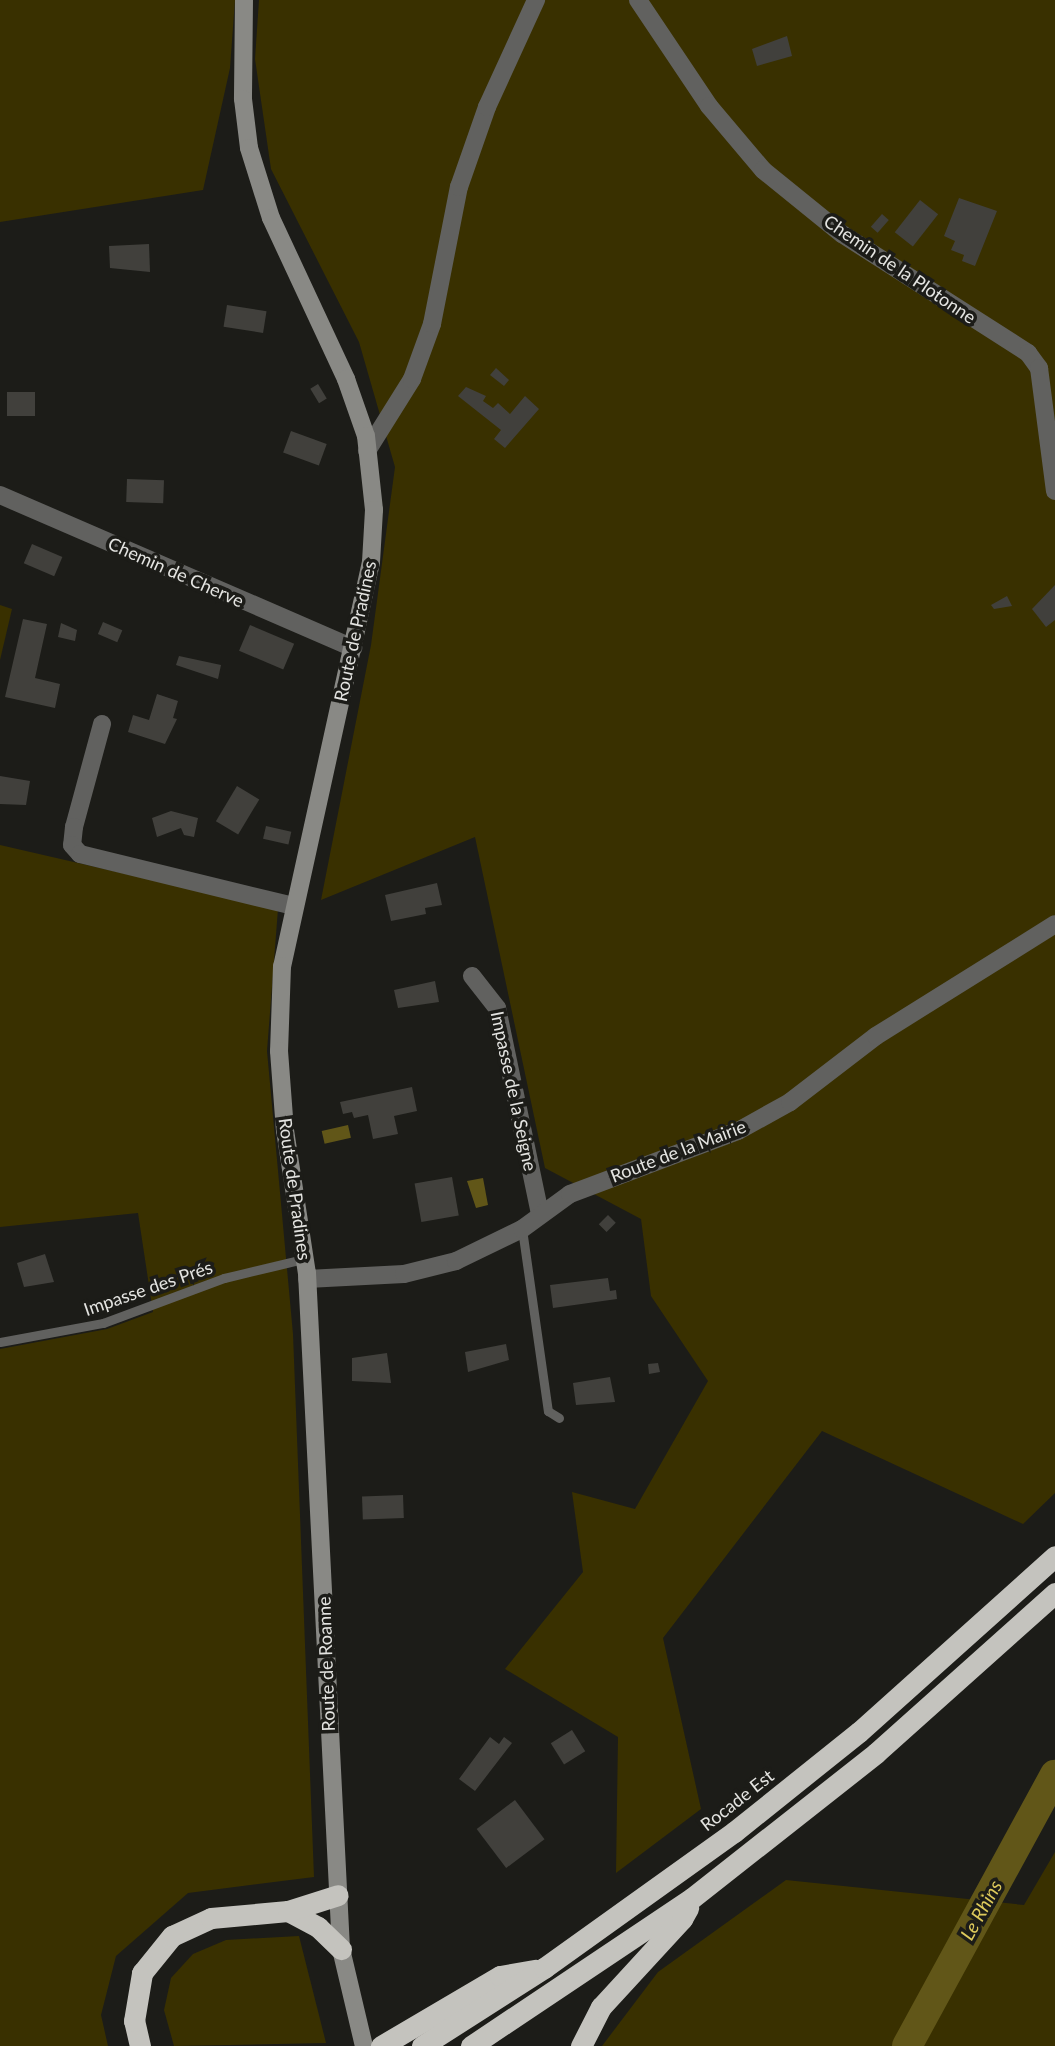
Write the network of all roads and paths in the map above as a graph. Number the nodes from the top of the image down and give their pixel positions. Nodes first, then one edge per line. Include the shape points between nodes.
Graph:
1 (244, 0) edge
2 (536, 0) edge
3 (638, 0) edge
4 (367, 451) junction
5 (1055, 491) edge
6 (0, 495) edge
7 (353, 648) junction
8 (102, 723) dead end
9 (294, 906) junction
10 (1055, 924) edge
11 (472, 976) dead end
12 (540, 1214) junction
13 (522, 1229) junction
14 (304, 1259) junction
15 (307, 1279) junction
16 (0, 1342) edge
17 (559, 1418) dead end
18 (1055, 1556) edge
19 (1055, 1593) edge
20 (338, 1895) junction
21 (692, 1898) junction
22 (288, 1910) junction
23 (341, 1949) junction
24 (544, 1968) junction
25 (139, 2046) edge
26 (364, 2046) edge
27 (381, 2046) edge
28 (422, 2046) edge
29 (471, 2046) edge
30 (581, 2046) edge

1 - 4 street, Route de Pradines via 243,99 249,148 271,218 346,379
2 - 4 street via 487,107 459,187 432,324 412,379
3 - 5 street, Chemin de la Plotonne via 709,106 763,170 842,234 1028,353 1039,368
4 - 7 street, Route de Pradines via 374,510 371,562
6 - 7 street, Chemin de Cherve
7 - 9 street, Route de Pradines
8 - 9 street via 74,827 72,845 80,855
9 - 14 street, Route de Pradines via 282,966 279,1051
10 - 12 street, Route de la Mairie via 876,1036 790,1102 738,1130 570,1194
11 - 12 street, Impasse de la Seigne via 497,1008
12 - 13 street, Route de la Mairie
13 - 15 street, Route de la Mairie via 443,1265 404,1274
13 - 17 lane via 548,1411
14 - 15 street, Route de Pradines
14 - 16 lane, Impasse des Prés via 223,1278 103,1323
15 - 20 street, Route de Roanne
18 - 24 highway, Rocade Est via 849,1740 734,1832
19 - 21 highway via 876,1753
20 - 22 highway
20 - 23 street, Route de Roanne
21 - 29 highway
21 - 30 highway via 682,1919 601,2007
22 - 23 highway via 318,1927
22 - 25 highway via 211,1919 172,1936 142,1973 134,2021
23 - 26 street, Route de Roanne
24 - 27 highway via 500,1976
24 - 28 highway, Rocade Est

